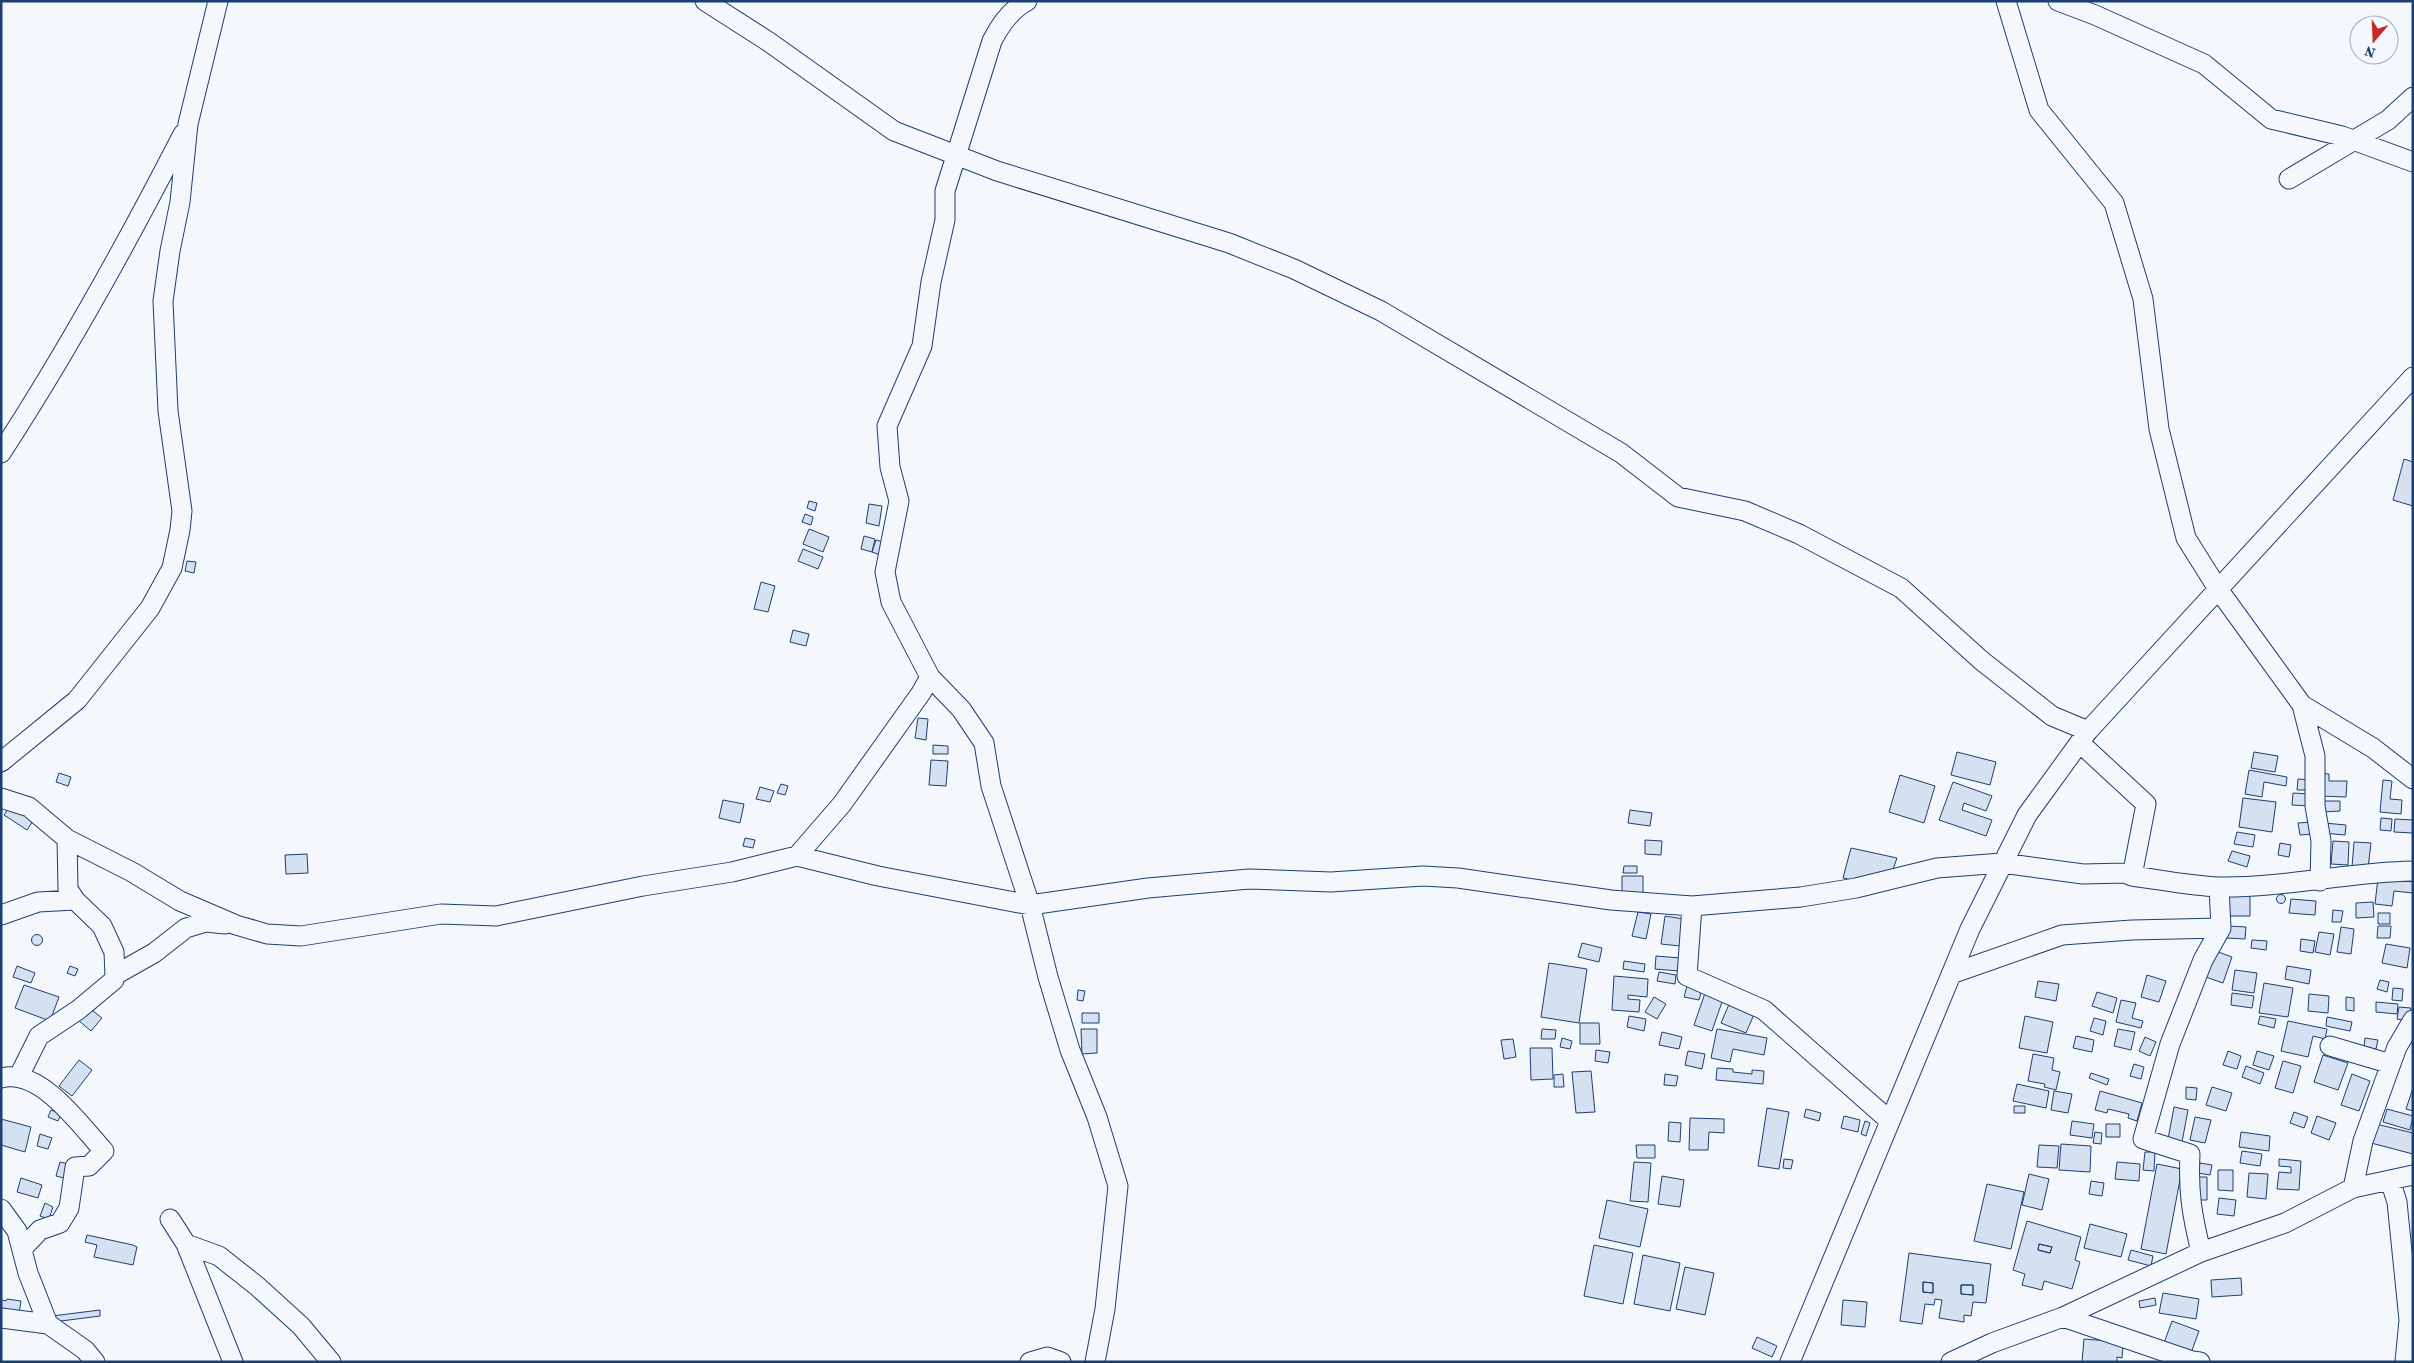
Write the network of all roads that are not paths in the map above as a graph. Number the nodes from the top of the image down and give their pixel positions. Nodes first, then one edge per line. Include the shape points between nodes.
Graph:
1 (218, 1) edge
2 (705, 1) edge
3 (1027, 1) edge
4 (2006, 1) edge
5 (2058, 1) edge
6 (2413, 97) edge
7 (188, 124) junction
8 (2353, 140) junction
9 (956, 154) junction
10 (2413, 162) edge
11 (2289, 179) dead end
12 (2413, 377) edge
13 (1, 453) edge
14 (2218, 589) junction
15 (930, 677) junction
16 (2302, 705) junction
17 (2084, 737) junction
18 (1, 762) edge
19 (2413, 779) edge
20 (1, 798) edge
21 (67, 839) junction
22 (796, 856) junction
23 (2002, 863) junction
24 (2413, 872) edge
25 (2132, 876) junction
26 (2320, 881) junction
27 (2219, 887) junction
28 (75, 900) junction
29 (1030, 905) junction
30 (1692, 906) junction
31 (1, 915) edge
32 (236, 925) junction
33 (2221, 928) junction
34 (1951, 974) junction
35 (115, 975) junction
36 (2413, 1020) edge
37 (2330, 1046) dead end
38 (2391, 1064) junction
39 (10, 1077) edge
40 (1890, 1121) junction
41 (2413, 1175) edge
42 (2390, 1180) junction
43 (2353, 1188) junction
44 (1, 1209) edge
45 (170, 1219) dead end
46 (186, 1244) junction
47 (22, 1249) junction
48 (2200, 1252) junction
49 (2063, 1317) junction
50 (1, 1318) edge
51 (48, 1324) junction
52 (2192, 1361) edge
53 (95, 1362) edge
54 (234, 1362) edge
55 (332, 1362) edge
56 (1030, 1362) edge
57 (1062, 1362) edge
58 (1095, 1362) edge
59 (1790, 1362) edge
60 (1951, 1362) edge
61 (2200, 1362) edge
62 (2405, 1362) edge

1 - 7 street
2 - 9 street via 894,131
3 - 9 street via 1002,23 992,41
4 - 14 street via 2038,110 2114,203 2143,299 2159,429 2186,538
5 - 8 street via 2204,64 2271,119
6 - 8 street via 2388,120
7 - 13 street via 120,256 48,381
7 - 18 street via 180,202 163,301 168,411 182,511 172,568 150,608 77,700
8 - 10 street
8 - 11 street
9 - 15 street via 945,191 945,220 930,282 922,346 887,426 890,467 899,501 885,572 891,602
9 - 17 street via 997,171 1229,243 1294,269 1381,311 1621,453 1678,497 1754,515 1799,534 1902,588 1982,661
12 - 14 street
14 - 16 street
14 - 17 street
15 - 22 street via 842,804
15 - 29 street via 962,709 984,743 991,786
16 - 19 street via 2373,748
16 - 26 street via 2315,756 2315,806 2321,841
17 - 23 street via 2028,815
17 - 25 street via 2146,804
20 - 21 street via 29,807
21 - 28 street via 68,889
21 - 32 street via 180,901
22 - 29 street via 878,876
22 - 32 street via 732,872 643,886 496,916 442,914 302,936 267,934
23 - 25 street via 2083,874 2125,873
23 - 30 street via 1937,868 1856,888 1801,896
23 - 34 street
24 - 26 street via 2382,872
25 - 27 street
26 - 27 street
27 - 33 street
28 - 31 street via 38,902
28 - 35 street via 102,926 114,952
29 - 30 street via 1191,883 1249,879 1340,881 1422,876 1510,884 1611,900
29 - 58 street via 1070,1050 1097,1117 1118,1186 1105,1309
30 - 40 street via 1687,976 1764,1010
32 - 35 street via 206,922 186,928 154,953
33 - 34 street via 2062,935
33 - 48 street via 2203,960 2170,1044 2142,1139 2190,1154 2190,1209
34 - 40 street
35 - 39 street via 114,980 78,1010 38,1036
36 - 38 street
37 - 38 street
38 - 43 street via 2362,1140
39 - 47 street via 58,1098 104,1151 89,1166 75,1167 69,1208 60,1223 40,1230
40 - 59 street
41 - 42 street
42 - 43 street
42 - 62 street via 2397,1202 2409,1320
43 - 48 street via 2285,1223
44 - 47 street via 17,1232
45 - 46 street
46 - 54 street
46 - 55 street via 219,1256 257,1286 302,1326
47 - 51 street
48 - 49 street
49 - 52 street
49 - 60 street
50 - 51 street
51 - 53 street via 85,1350
52 - 61 street
56 - 57 street via 1047,1357

